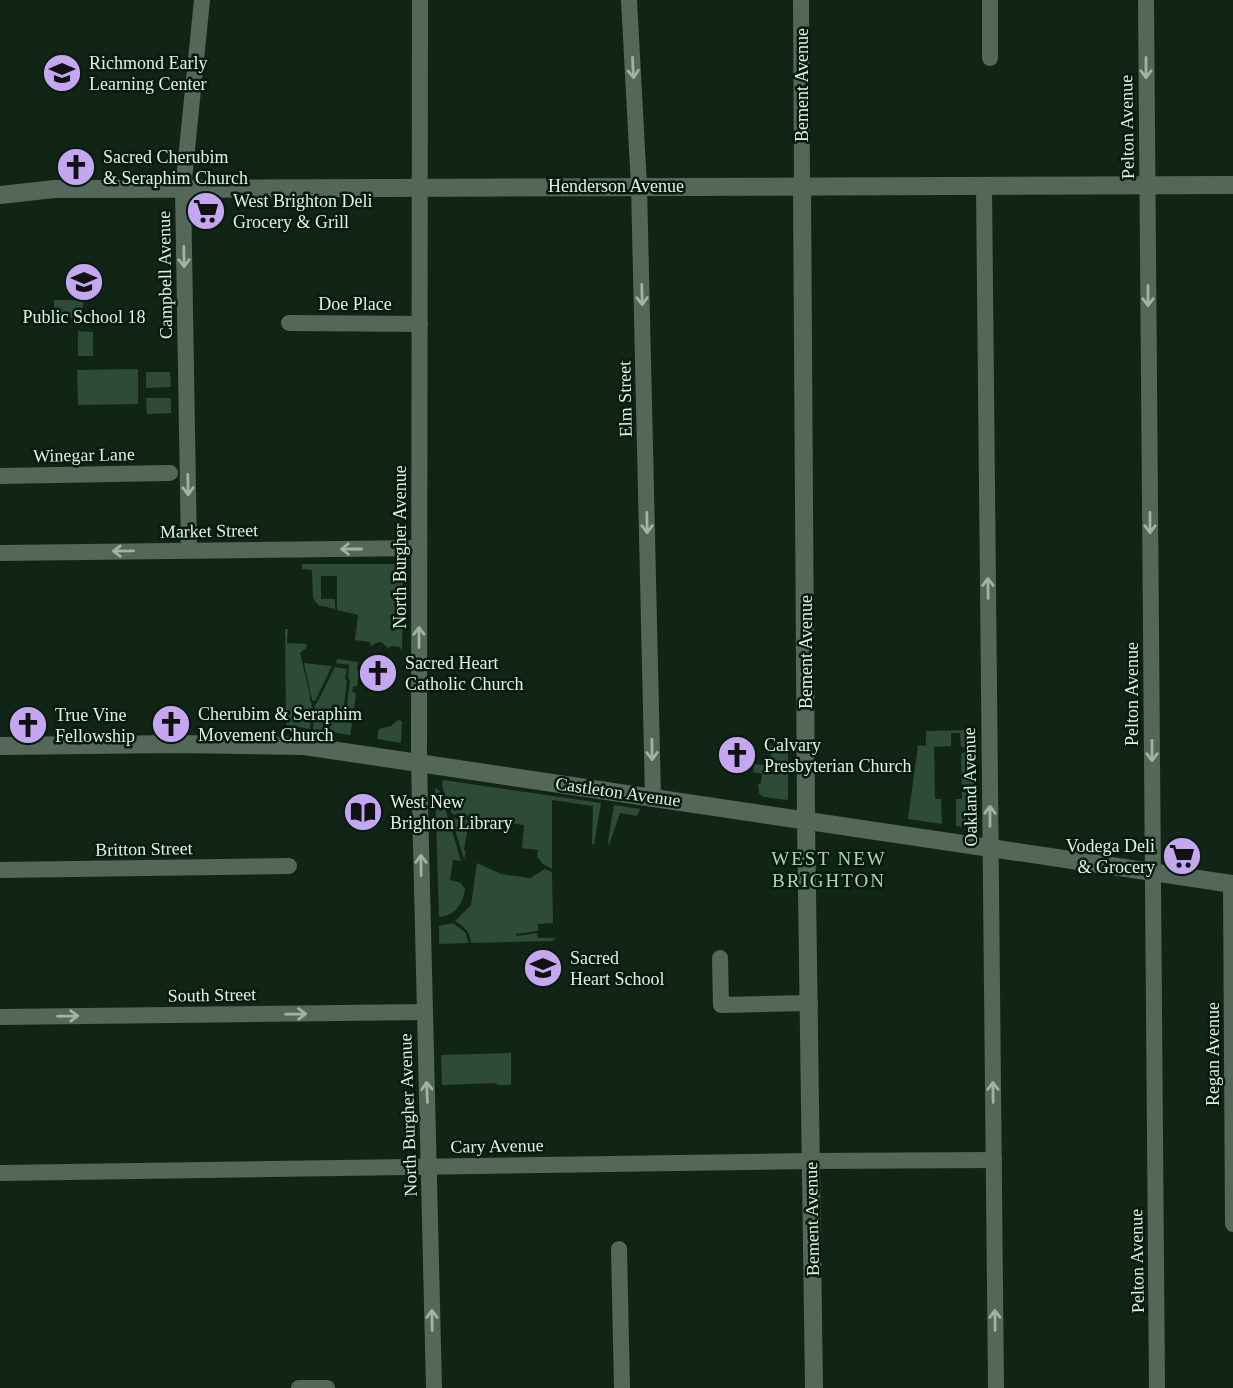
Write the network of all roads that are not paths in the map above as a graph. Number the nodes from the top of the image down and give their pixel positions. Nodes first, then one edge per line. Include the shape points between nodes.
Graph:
1 (202, 0) edge
2 (420, 0) edge
3 (629, 0) edge
4 (801, 0) edge
5 (989, 0) edge
6 (1146, 0) edge
7 (990, 58) dead end
8 (1233, 184) edge
9 (639, 186) junction
10 (802, 186) junction
11 (984, 186) junction
12 (1147, 186) junction
13 (421, 187) junction
14 (183, 189) junction
15 (0, 195) edge
16 (289, 323) dead end
17 (420, 324) junction
18 (170, 473) dead end
19 (0, 476) edge
20 (419, 548) junction
21 (190, 550) junction
22 (0, 552) edge
23 (0, 746) edge
24 (419, 762) junction
25 (653, 797) junction
26 (806, 820) junction
27 (990, 848) junction
28 (289, 866) dead end
29 (0, 870) edge
30 (1153, 872) junction
31 (1232, 884) edge
32 (720, 958) dead end
33 (810, 1003) junction
34 (424, 1012) junction
35 (0, 1017) edge
36 (993, 1160) junction
37 (811, 1161) junction
38 (429, 1166) junction
39 (0, 1173) edge
40 (1233, 1224) edge
41 (619, 1249) dead end
42 (299, 1388) edge
43 (327, 1388) edge
44 (433, 1388) edge
45 (622, 1388) edge
46 (814, 1388) edge
47 (996, 1388) edge
48 (1157, 1388) edge

1 - 14 street, Campbell Avenue
2 - 13 street, North Burgher Avenue
3 -> 9 street, Elm Street
4 - 10 street, Bement Avenue
5 - 7 street
6 -> 12 street, Pelton Avenue
8 - 12 street, Henderson Avenue
9 - 10 street, Henderson Avenue
9 - 13 street, Henderson Avenue
9 -> 25 street, Elm Street
10 - 11 street, Henderson Avenue
10 - 26 street, Bement Avenue
11 - 12 street, Henderson Avenue
27 -> 11 street, Oakland Avenue
12 -> 30 street, Pelton Avenue
13 - 14 street, Henderson Avenue
13 - 17 street, North Burgher Avenue
14 - 15 street, Henderson Avenue via 54,189
14 -> 21 street, Campbell Avenue
16 - 17 street, Doe Place
17 - 20 street, North Burgher Avenue
18 - 19 street, Winegar Lane
20 -> 21 street, Market Street
24 -> 20 street, North Burgher Avenue
21 -> 22 street, Market Street
23 - 24 street, Castleton Avenue via 304,746
24 - 25 street, Castleton Avenue
34 -> 24 street, North Burgher Avenue
25 - 26 street, Castleton Avenue
26 - 27 street, Castleton Avenue
26 - 33 street, Bement Avenue
27 - 30 street, Castleton Avenue
36 -> 27 street, Oakland Avenue
28 - 29 street, Britton Street
30 - 31 street, Castleton Avenue
30 - 48 street, Pelton Avenue
31 - 40 street, Regan Avenue
32 - 33 street via 721,1005
33 - 37 street, Bement Avenue
35 -> 34 street, South Street
38 -> 34 street, North Burgher Avenue
36 - 37 street, Cary Avenue
47 -> 36 street, Oakland Avenue
37 - 38 street, Cary Avenue
37 - 46 street, Bement Avenue
38 - 39 street, Cary Avenue
44 -> 38 street, North Burgher Avenue
41 - 45 street
42 - 43 street

